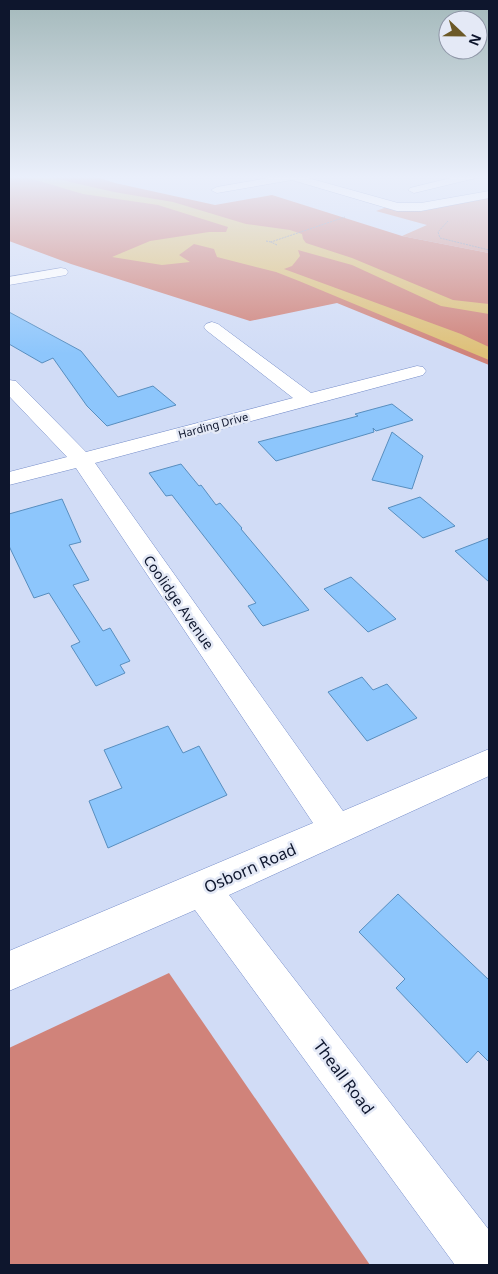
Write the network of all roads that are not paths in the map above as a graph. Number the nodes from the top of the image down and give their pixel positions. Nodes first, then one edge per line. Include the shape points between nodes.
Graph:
1 (61, 272) dead end
2 (9, 281) edge
3 (212, 327) dead end
4 (417, 371) dead end
5 (9, 385) edge
6 (308, 400) junction
7 (82, 460) junction
8 (9, 479) edge
9 (489, 762) edge
10 (336, 830) junction
11 (202, 889) junction
12 (9, 971) edge
13 (485, 1265) edge

1 - 2 street
3 - 6 street
4 - 6 street, Harding Drive
5 - 7 street, Coolidge Avenue
6 - 7 street, Harding Drive
7 - 8 street, Harding Drive
7 - 10 street, Coolidge Avenue
9 - 10 street, Osborn Road
10 - 11 street, Osborn Road
11 - 12 street, Osborn Road
11 - 13 street, Theall Road

